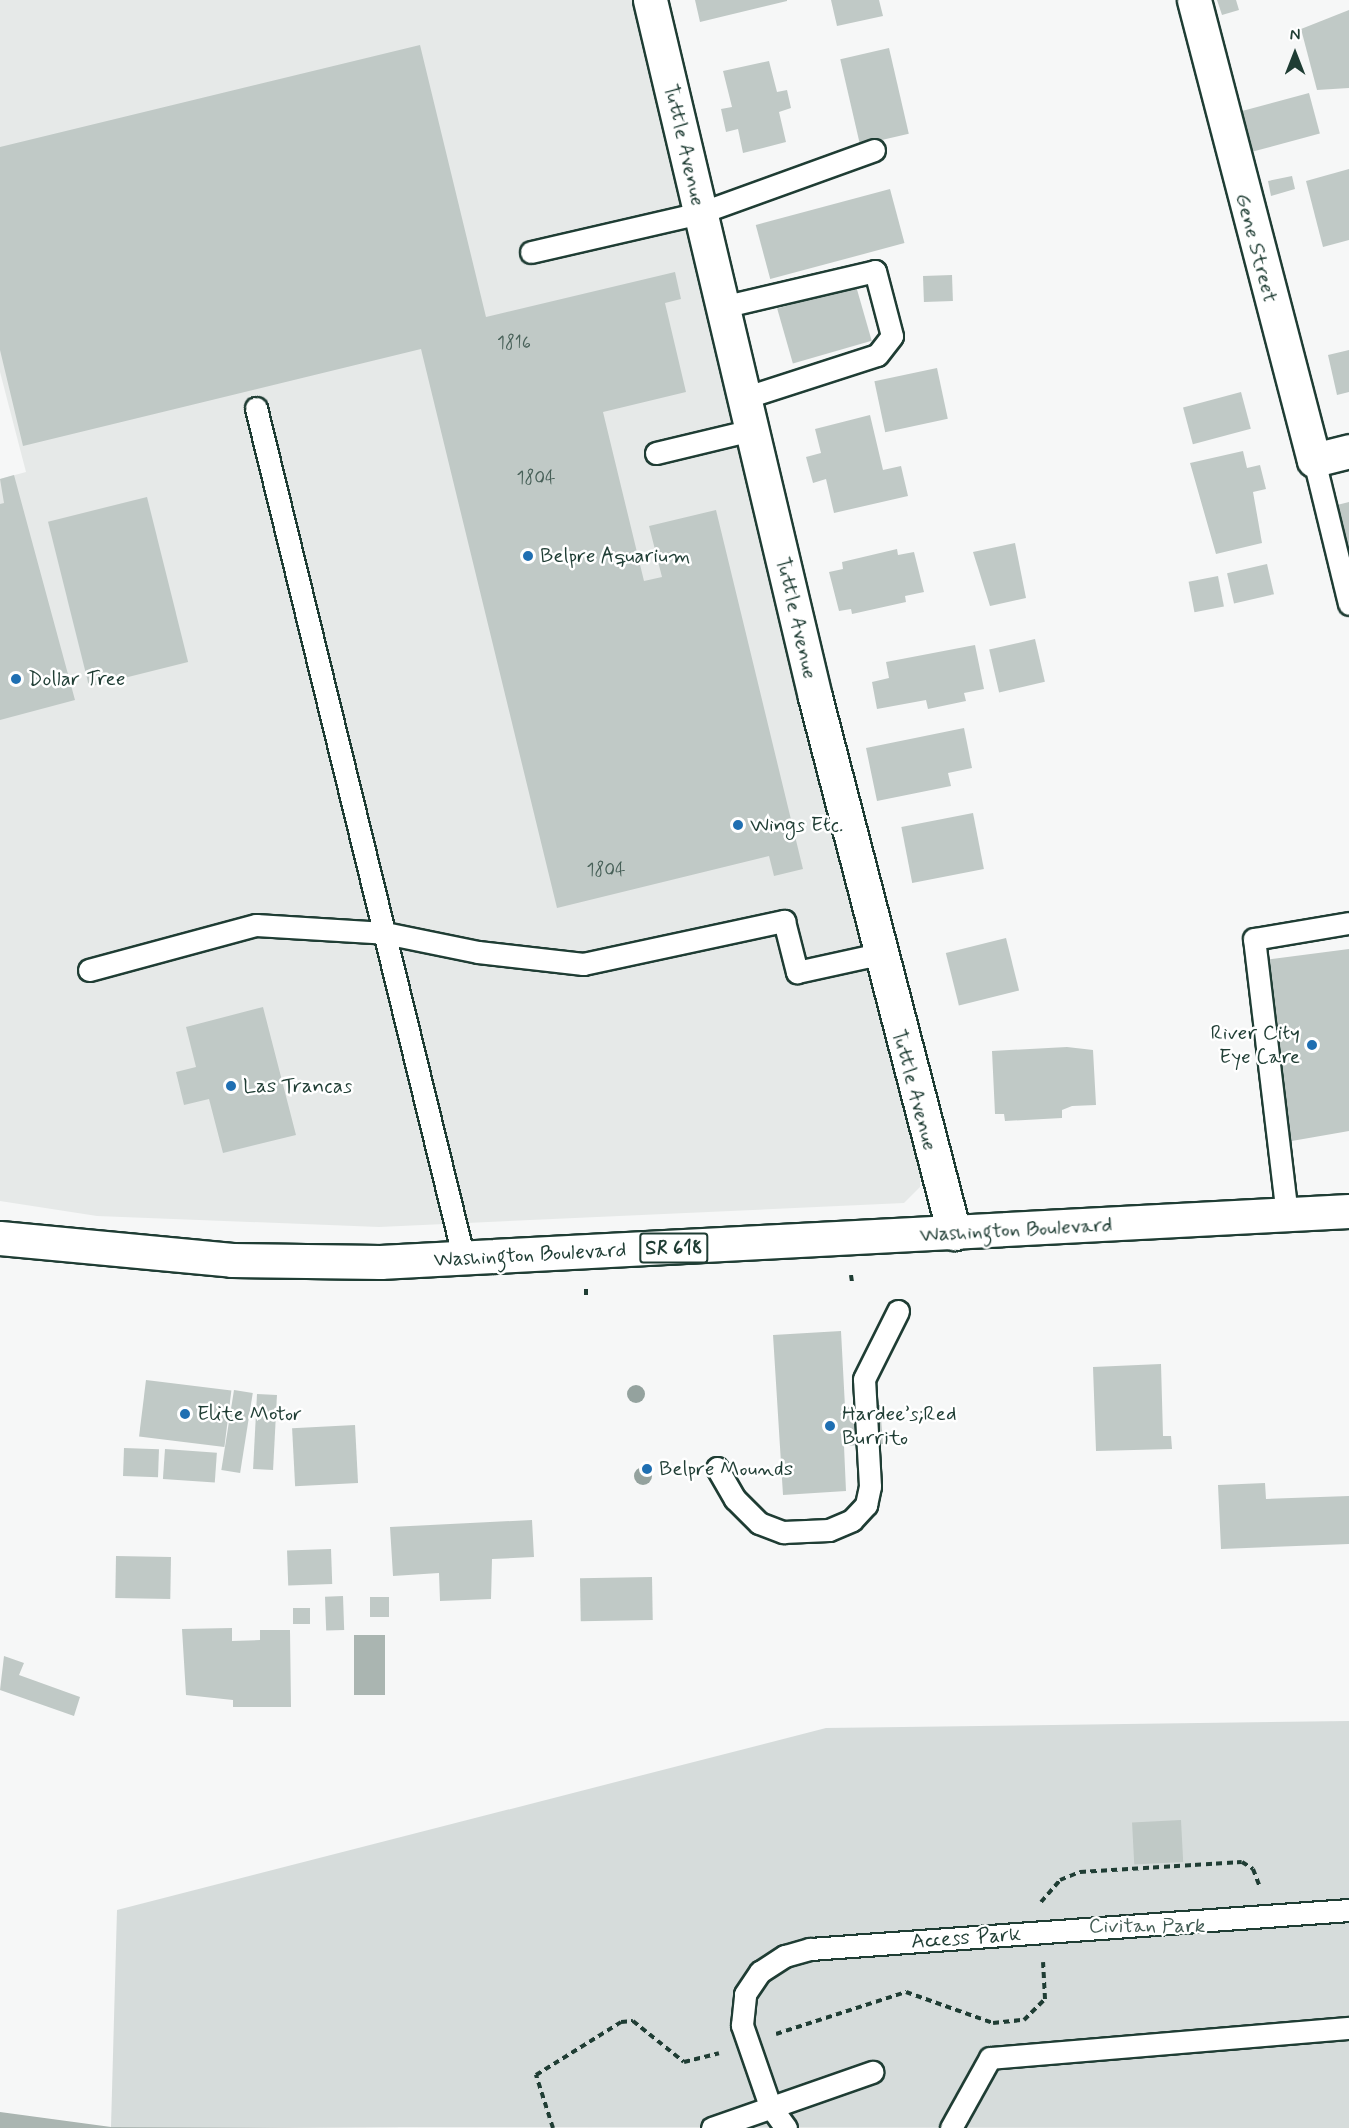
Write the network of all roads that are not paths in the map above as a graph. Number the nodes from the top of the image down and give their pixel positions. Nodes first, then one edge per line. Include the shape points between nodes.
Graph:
1 (650, 0) edge
2 (1194, 0) edge
3 (874, 150) dead end
4 (700, 213) junction
5 (531, 252) dead end
6 (722, 307) junction
7 (744, 398) junction
8 (256, 408) dead end
9 (752, 430) junction
10 (1349, 451) edge
11 (656, 453) dead end
12 (1314, 460) junction
13 (1349, 604) edge
14 (1349, 923) edge
15 (385, 933) junction
16 (879, 954) junction
17 (89, 970) dead end
18 (1349, 1211) edge
19 (1287, 1215) junction
20 (954, 1233) junction
21 (0, 1238) edge
22 (464, 1258) junction
23 (898, 1311) dead end
24 (717, 1468) dead end
25 (1349, 1910) edge
26 (1349, 2028) edge
27 (872, 2072) dead end
28 (770, 2106) junction
29 (712, 2128) edge
30 (786, 2128) edge
31 (951, 2128) edge

1 - 4 street, Tuttle Avenue
2 - 12 street, Gene Street
3 - 4 lane
4 - 5 lane
4 - 6 street, Tuttle Avenue
6 - 7 street, Tuttle Avenue
6 - 7 lane via 875,271 892,336 877,354
7 - 9 street, Tuttle Avenue
8 - 15 lane
9 - 11 lane
9 - 16 street, Tuttle Avenue
10 - 12 street
12 - 13 lane
14 - 19 lane via 1254,939
15 - 16 lane via 478,952 583,964 784,921 797,972
15 - 17 lane via 256,925
15 - 22 lane
16 - 20 street, Tuttle Avenue
18 - 19 street, Washington Boulevard / SR 618
19 - 20 street, Washington Boulevard / SR 618
20 - 22 street, Washington Boulevard / SR 618
21 - 22 street, Washington Boulevard / SR 618 via 232,1260
23 - 24 lane via 864,1379 870,1486 866,1505 852,1520 829,1530 783,1532 759,1523 735,1499
25 - 28 lane, Access Park via 810,1948 785,1956 760,1972 745,1994 741,2025
26 - 31 lane via 990,2058
27 - 28 lane
28 - 29 lane
28 - 30 lane, Access Park

